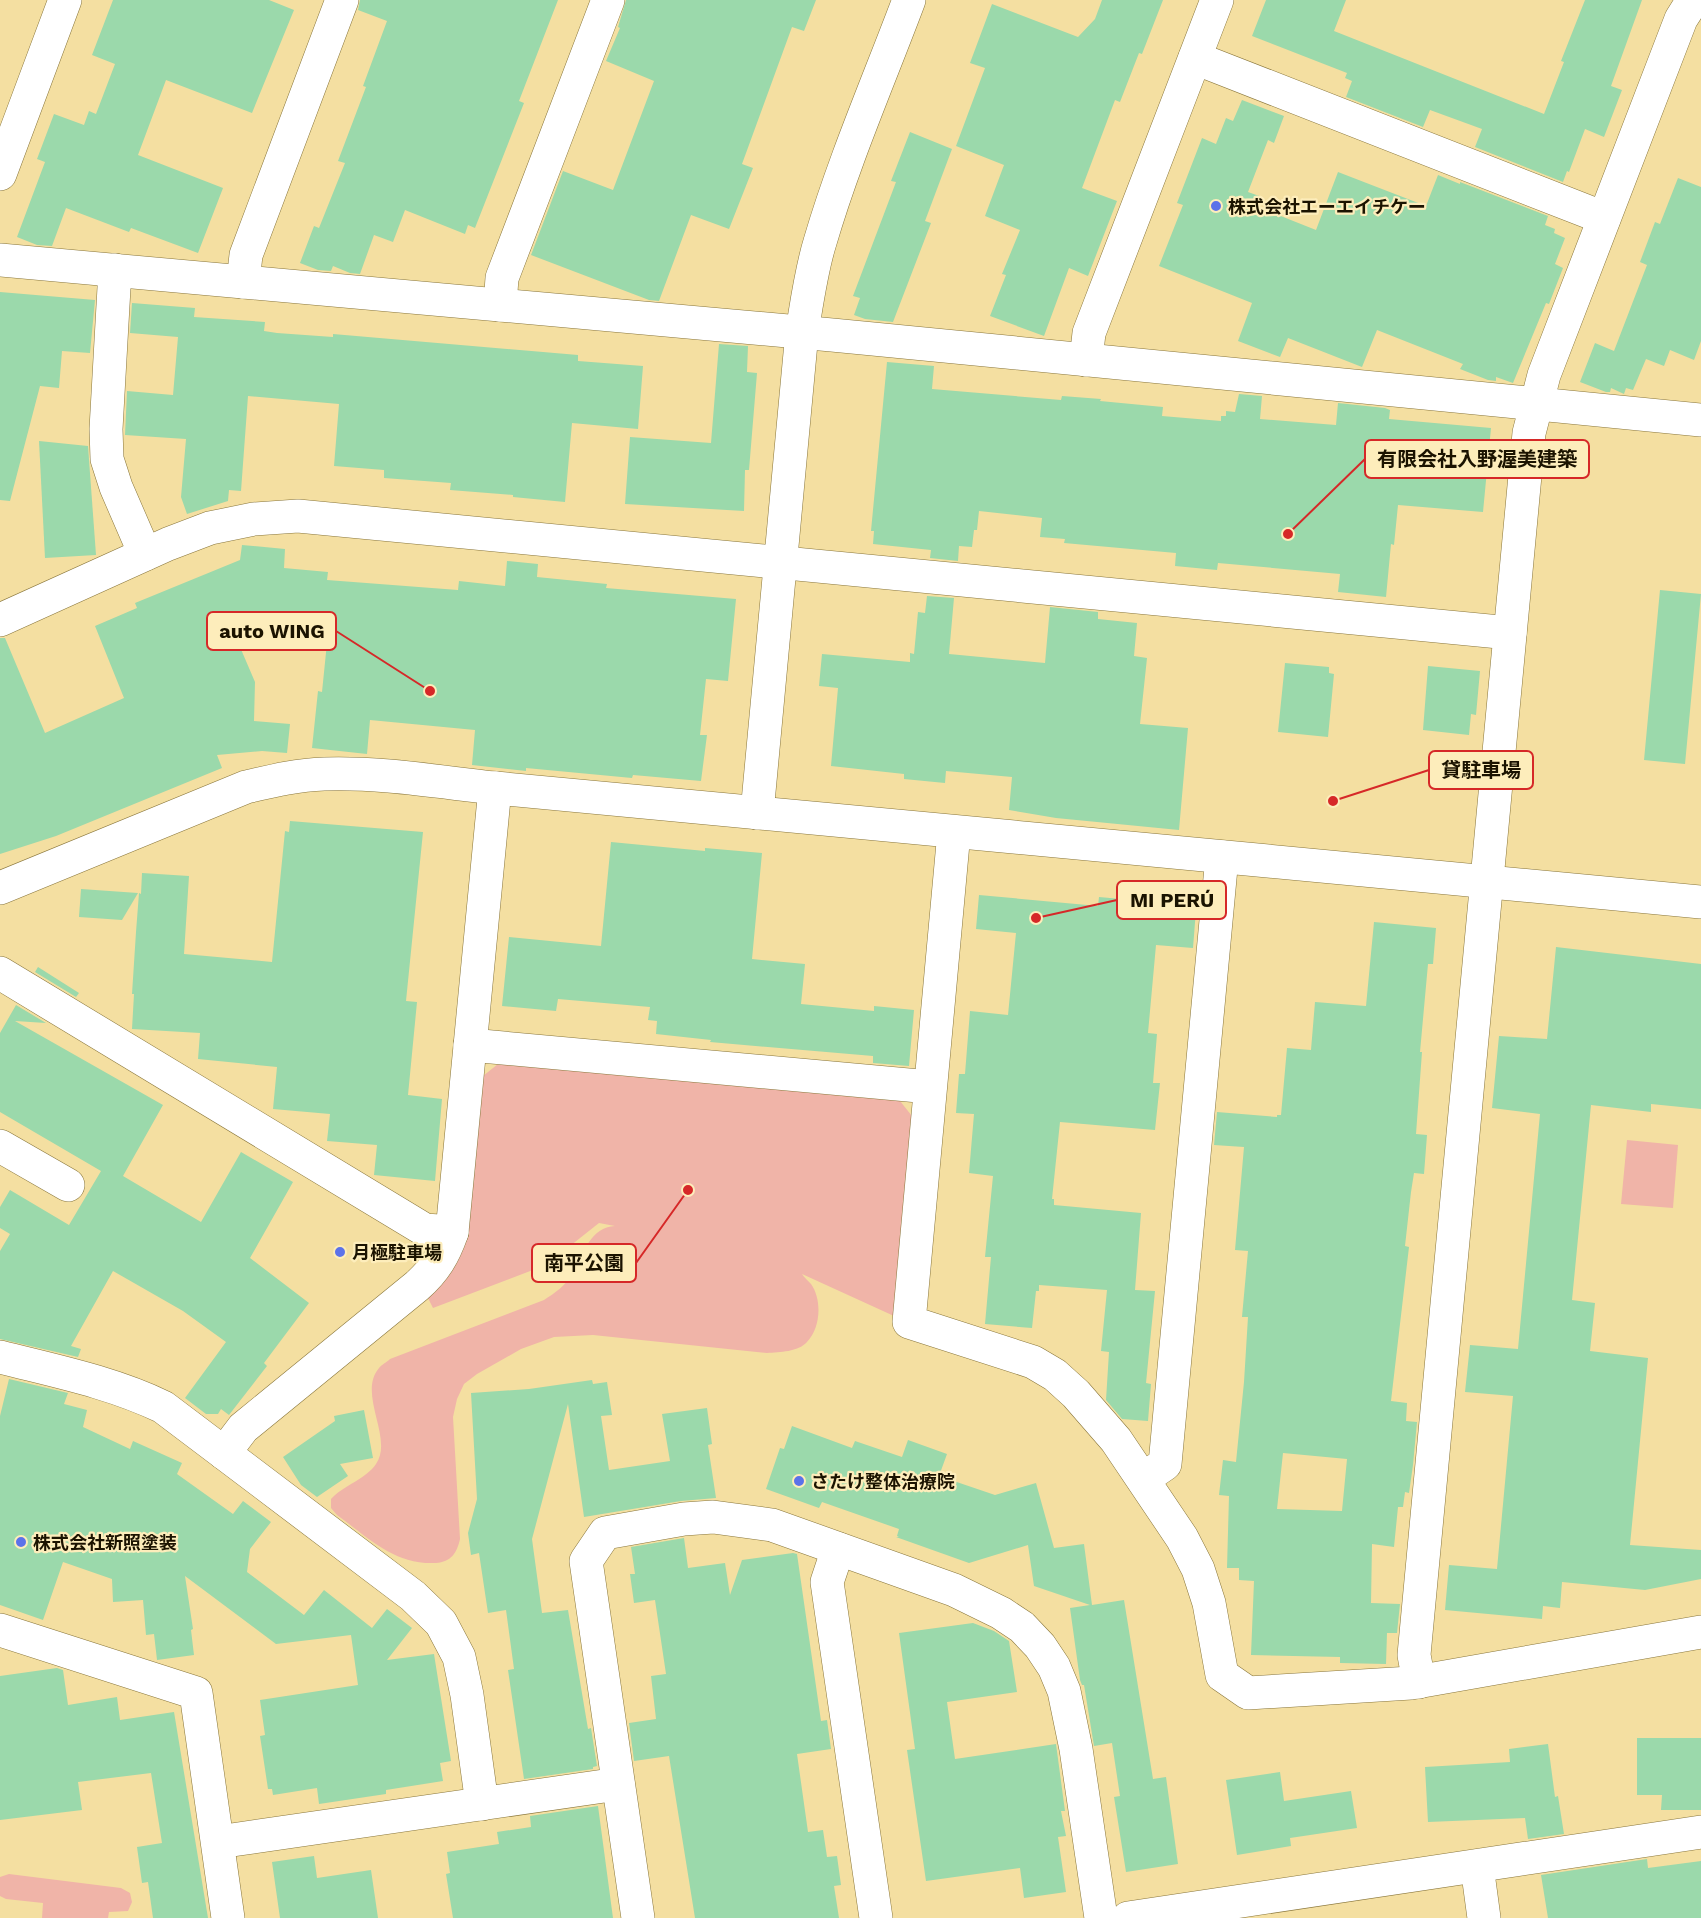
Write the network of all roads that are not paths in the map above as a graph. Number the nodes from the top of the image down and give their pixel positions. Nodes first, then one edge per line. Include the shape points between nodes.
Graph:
1 (65, 0) edge
2 (342, 0) edge
3 (608, 0) edge
4 (909, 0) edge
5 (1217, 0) edge
6 (1693, 0) edge
7 (1195, 58) junction
8 (0, 174) edge
9 (1604, 218) junction
10 (0, 260) edge
11 (115, 270) junction
12 (243, 282) junction
13 (500, 305) junction
14 (802, 332) junction
15 (1086, 360) junction
16 (1537, 404) junction
17 (1701, 420) edge
18 (145, 554) junction
19 (781, 562) junction
20 (0, 620) edge
21 (1510, 633) junction
22 (495, 788) junction
23 (757, 813) junction
24 (954, 831) junction
25 (1222, 857) junction
26 (1487, 882) junction
27 (0, 888) edge
28 (1701, 902) edge
29 (0, 973) edge
30 (470, 1046) junction
31 (930, 1088) junction
32 (0, 1146) edge
33 (68, 1185) dead end
34 (452, 1232) junction
35 (0, 1357) edge
36 (224, 1454) junction
37 (1143, 1479) junction
38 (838, 1548) junction
39 (0, 1630) edge
40 (1701, 1632) edge
41 (1419, 1682) junction
42 (618, 1784) junction
43 (482, 1804) junction
44 (1701, 1832) edge
45 (218, 1842) junction
46 (1477, 1866) junction
47 (228, 1918) edge
48 (638, 1918) edge
49 (876, 1918) edge
50 (1101, 1918) edge
51 (1128, 1918) edge
52 (1484, 1918) edge

1 - 8 street
2 - 12 street via 246,255
3 - 13 street via 502,278
4 - 14 street via 819,244
5 - 7 street
6 - 9 street via 1681,19
7 - 9 street
7 - 15 street via 1089,333
9 - 16 street via 1544,375
10 - 11 street
11 - 12 street
11 - 18 street via 107,459
12 - 13 street
13 - 14 street
14 - 15 street
14 - 19 street
15 - 16 street
16 - 17 street
16 - 21 street via 1529,433
18 - 19 street via 210,528 298,516
18 - 20 street
19 - 21 street
19 - 23 street
21 - 26 street
22 - 23 street
22 - 27 street via 362,775 284,778 219,798
22 - 30 street
23 - 24 street
24 - 25 street
24 - 31 street
25 - 26 street
25 - 37 street via 1165,1464
26 - 28 street
26 - 41 street via 1414,1655
29 - 34 street via 425,1230
30 - 31 street
30 - 34 street
31 - 37 street via 909,1322 1033,1362 1055,1375 1109,1432
32 - 33 street
34 - 36 street via 433,1271 243,1428
35 - 36 street via 134,1393 163,1407
36 - 43 street via 413,1596 441,1623 459,1657
37 - 41 street via 1198,1569 1222,1675 1248,1693
38 - 42 street via 772,1525 714,1517 605,1533 586,1561
38 - 49 street via 827,1582
38 - 50 street via 954,1590 1001,1612 1040,1646 1058,1675 1070,1715
39 - 45 street via 196,1693
40 - 41 street
42 - 43 street
42 - 48 street
43 - 45 street
44 - 46 street
45 - 47 street
46 - 51 street
46 - 52 street

